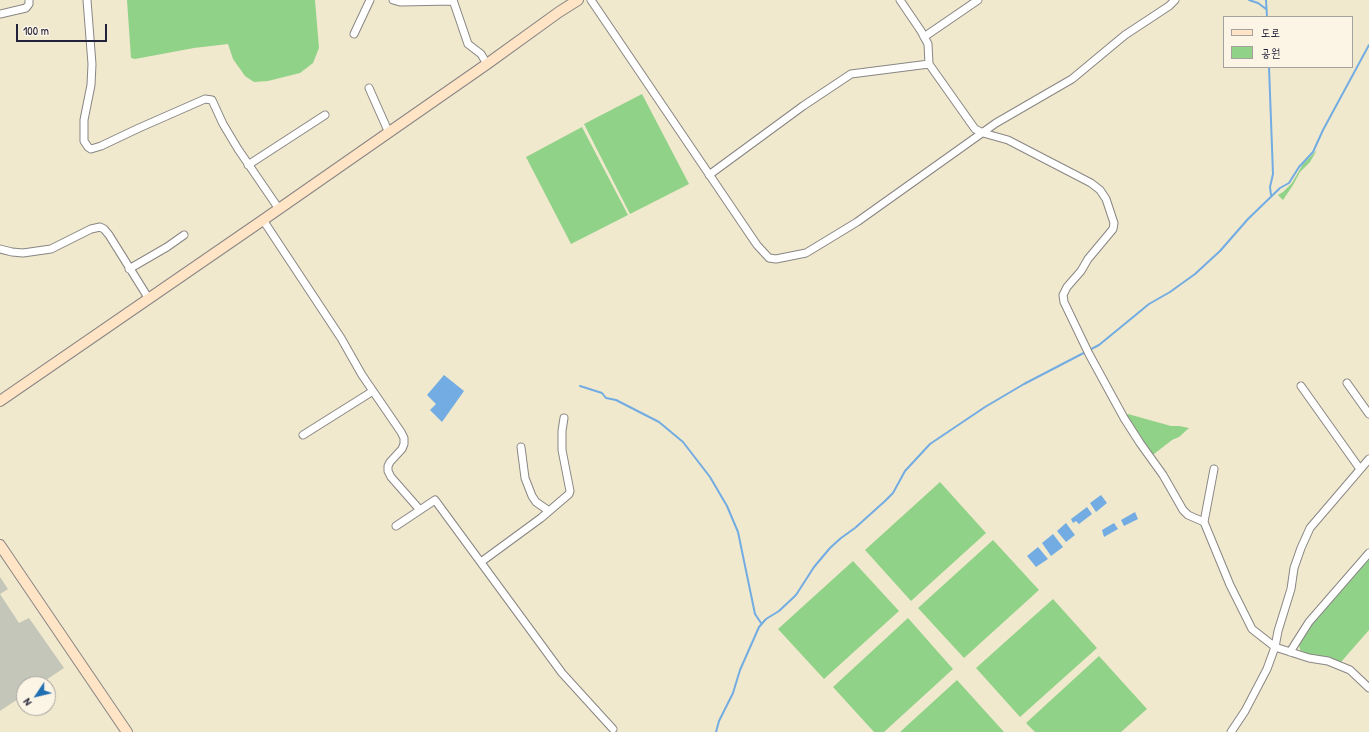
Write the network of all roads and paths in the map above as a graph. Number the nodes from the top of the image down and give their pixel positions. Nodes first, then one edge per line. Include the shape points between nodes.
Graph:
1 (29, 0) edge
2 (87, 0) edge
3 (370, 0) edge
4 (393, 0) edge
5 (578, 0) edge
6 (591, 0) edge
7 (978, 0) edge
8 (1175, 0) edge
9 (453, 1) edge
10 (903, 1) edge
11 (0, 14) edge
12 (354, 34) dead end
13 (924, 37) junction
14 (487, 64) junction
15 (929, 64) junction
16 (369, 88) dead end
17 (325, 115) dead end
18 (389, 133) junction
19 (983, 133) junction
20 (248, 164) junction
21 (709, 175) junction
22 (280, 209) junction
23 (263, 220) junction
24 (184, 235) dead end
25 (0, 249) edge
26 (129, 269) junction
27 (149, 299) junction
28 (1347, 383) dead end
29 (1301, 386) dead end
30 (373, 391) junction
31 (0, 401) edge
32 (1369, 414) edge
33 (564, 418) dead end
34 (303, 435) dead end
35 (521, 447) dead end
36 (1369, 459) edge
37 (1214, 469) dead end
38 (1360, 469) junction
39 (420, 510) junction
40 (549, 511) junction
41 (1204, 522) junction
42 (396, 526) dead end
43 (0, 545) edge
44 (1369, 553) edge
45 (481, 562) junction
46 (1275, 647) junction
47 (1290, 652) junction
48 (1369, 688) edge
49 (613, 729) dead end
50 (127, 732) edge
51 (1231, 732) edge

1 - 11 street via 26,8
2 - 20 street via 92,64 84,120 84,141 88,147 91,149 101,146 205,99 212,100 223,124
3 - 12 street
4 - 9 street
5 - 14 street
6 - 21 street
7 - 13 street
8 - 19 street via 1125,35 1072,79
9 - 14 street via 468,44
10 - 13 street
13 - 15 street via 928,44
14 - 18 street
15 - 19 street via 975,129
15 - 21 street via 851,74
16 - 18 street
17 - 20 street
18 - 22 street
19 - 21 street via 818,247 806,253 776,259 764,254
19 - 41 street via 1008,140 1091,183 1106,199 1114,229 1067,287 1063,294 1064,302 1124,418 1184,510 1188,515
20 - 22 street
22 - 23 street
23 - 27 street
23 - 30 street via 342,338
24 - 26 street
25 - 26 street via 23,253 51,249 100,226 109,235
26 - 27 street
27 - 31 street
28 - 32 street
29 - 38 street
30 - 34 street
30 - 39 street via 404,438 402,449 390,462 388,471
33 - 40 street via 562,450 570,491 568,497
35 - 40 street via 525,478 532,496
36 - 38 street
37 - 41 street
38 - 46 street via 1310,528 1294,568
39 - 42 street
39 - 45 street via 435,500
40 - 45 street
41 - 46 street via 1247,621 1255,632
43 - 50 street
44 - 47 street via 1309,622
45 - 49 street via 562,673
46 - 47 street
46 - 51 street via 1267,669
47 - 48 street via 1328,661 1350,670

